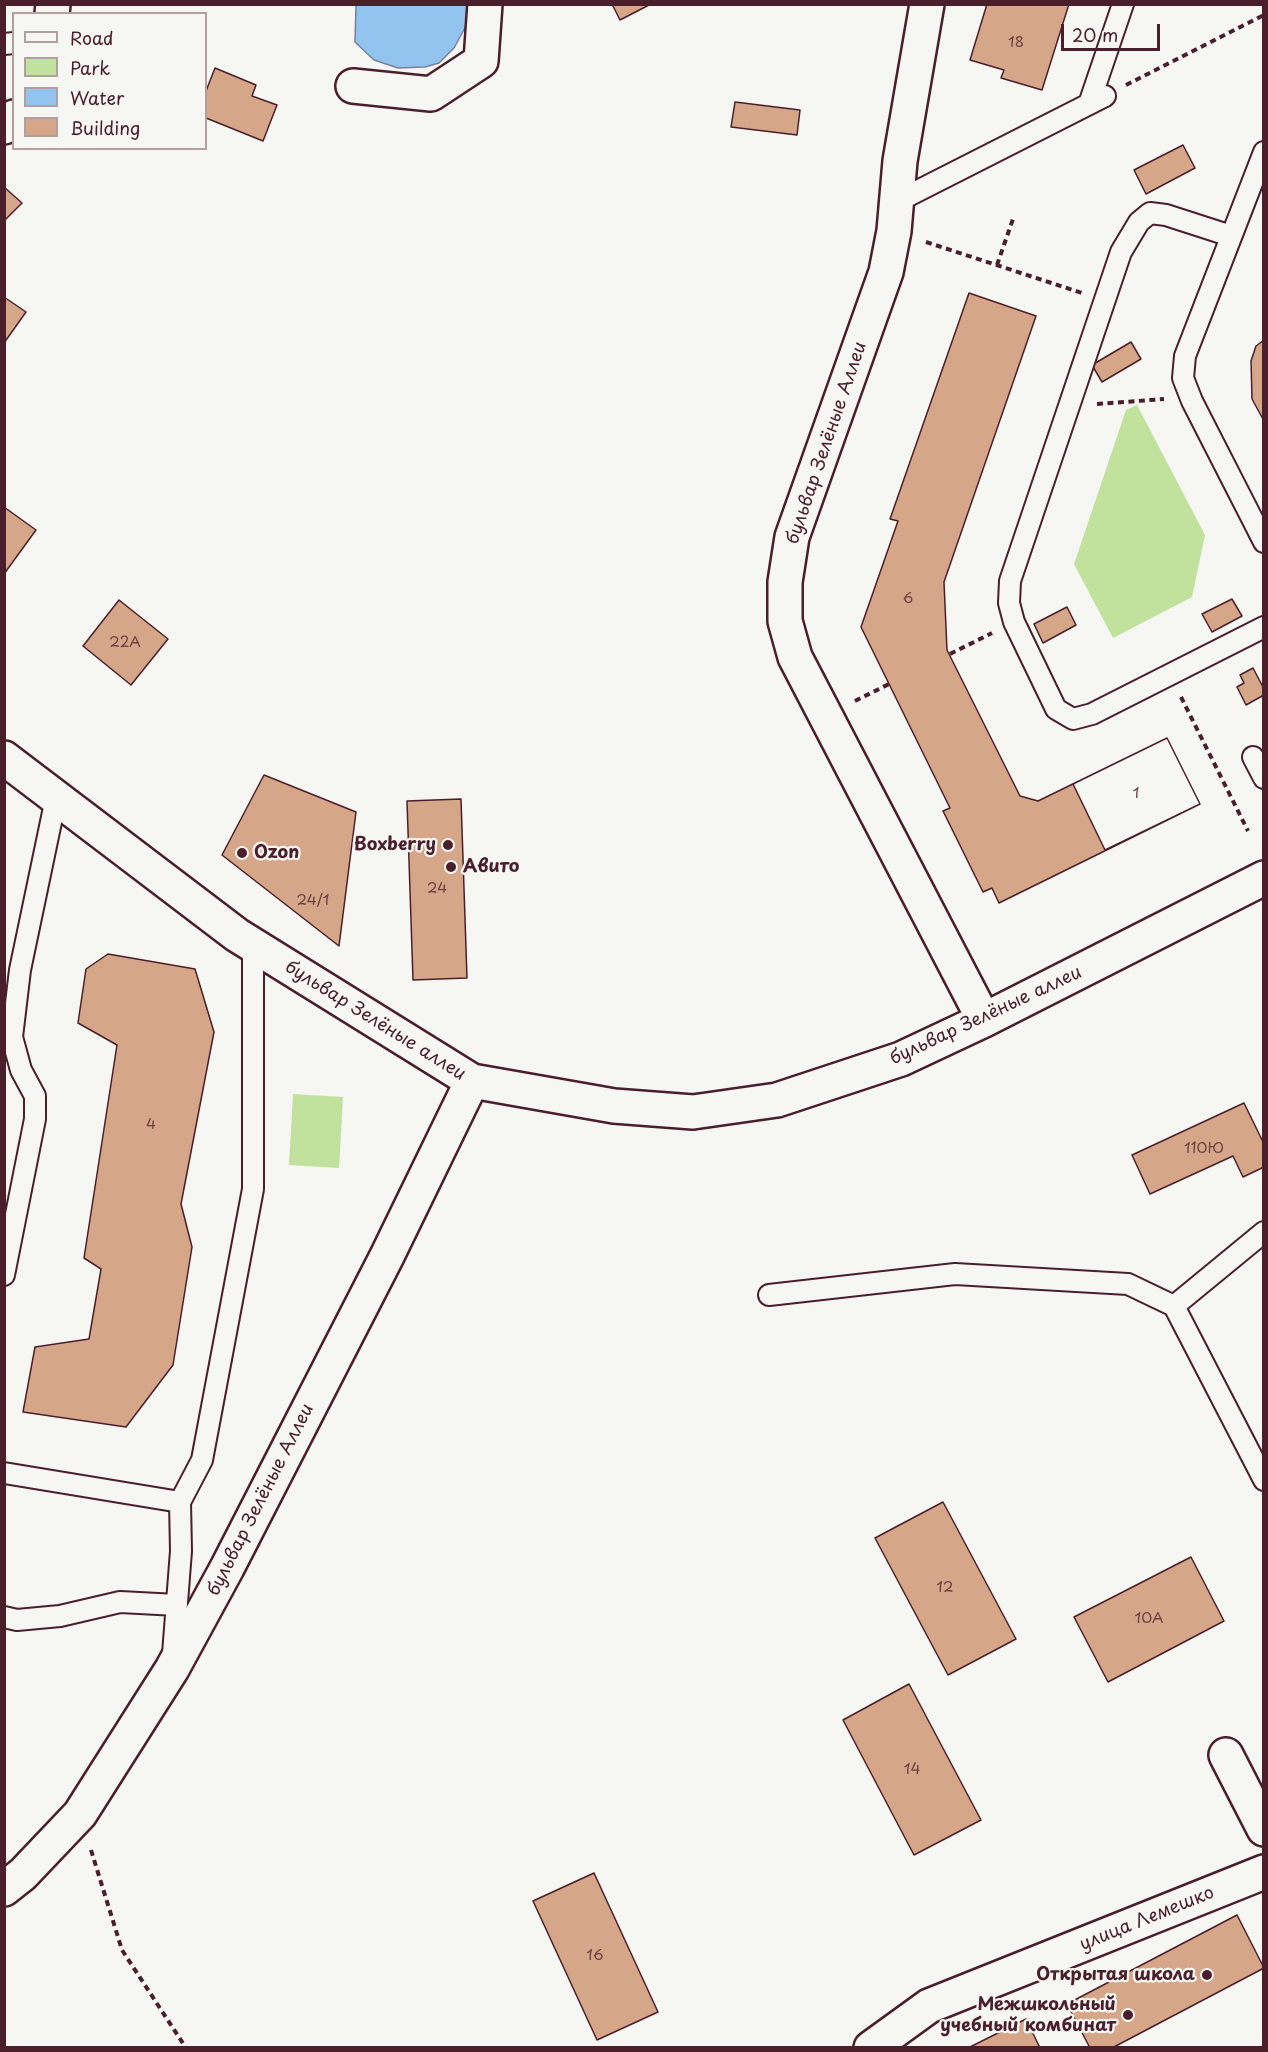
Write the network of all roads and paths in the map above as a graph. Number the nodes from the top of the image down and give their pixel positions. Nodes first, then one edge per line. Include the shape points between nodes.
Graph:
1 (485, 4) edge
2 (927, 4) edge
3 (1124, 4) edge
4 (1263, 15) edge
5 (353, 86) dead end
6 (1097, 100) junction
7 (1263, 152) edge
8 (896, 216) junction
9 (1014, 216) dead end
10 (1231, 236) junction
11 (997, 265) junction
12 (1105, 301) junction
13 (1190, 397) junction
14 (1070, 406) junction
15 (1263, 542) edge
16 (1014, 622) junction
17 (1263, 627) edge
18 (950, 654) dead end
19 (1170, 675) junction
20 (1253, 757) dead end
21 (4, 758) edge
22 (1263, 778) edge
23 (56, 798) junction
24 (1248, 831) dead end
25 (1263, 878) edge
26 (253, 945) junction
27 (984, 1020) junction
28 (472, 1081) junction
29 (1263, 1232) edge
30 (7, 1246) edge
31 (4, 1275) edge
32 (769, 1295) dead end
33 (1173, 1306) junction
34 (4, 1473) edge
35 (1263, 1480) edge
36 (180, 1503) junction
37 (177, 1605) junction
38 (4, 1617) edge
39 (172, 1669) junction
40 (1226, 1755) dead end
41 (80, 1814) junction
42 (1263, 1829) edge
43 (1263, 1872) edge
44 (4, 1888) edge
45 (186, 2048) edge
46 (871, 2048) edge

1 - 5 street via 481,60 431,94
2 - 8 street, бульвар Зелёные Аллеи via 900,161
3 - 6 lane
4 - 6 path
6 - 8 lane
7 - 10 lane
8 - 11 path
8 - 27 street, бульвар Зелёные Аллеи via 886,272 792,537 785,582 785,621 795,657
9 - 11 path
10 - 12 lane via 1166,214 1150,213 1139,222 1121,252
10 - 13 lane via 1185,356 1184,378
11 - 12 path
12 - 14 lane
13 - 14 path
13 - 15 lane
14 - 16 lane via 1010,581
16 - 18 path
16 - 19 lane via 1056,710 1073,719 1092,714
17 - 19 lane
19 - 24 path
20 - 22 lane
21 - 23 street, бульвар Зелёные аллеи
23 - 26 street, бульвар Зелёные аллеи
23 - 30 lane via 20,970 12,1037 21,1070 35,1096 35,1119
25 - 27 street, бульвар Зелёные аллеи
26 - 28 street, бульвар Зелёные аллеи
26 - 36 lane via 253,1189 202,1460
27 - 28 street, бульвар Зелёные аллеи via 901,1059 777,1100 693,1112 614,1106
28 - 39 street, бульвар Зелёные Аллеи via 366,1298
29 - 33 lane
30 - 31 lane
32 - 33 lane via 955,1274 1128,1284
33 - 35 lane
34 - 36 lane
36 - 37 lane
37 - 38 lane via 120,1602 60,1617
37 - 39 lane
39 - 41 street, бульвар Зелёные Аллеи
40 - 42 street
41 - 44 street, бульвар Зелёные Аллеи via 23,1874
41 - 45 path via 122,1950
43 - 46 street, улица Лемешко via 929,2006

